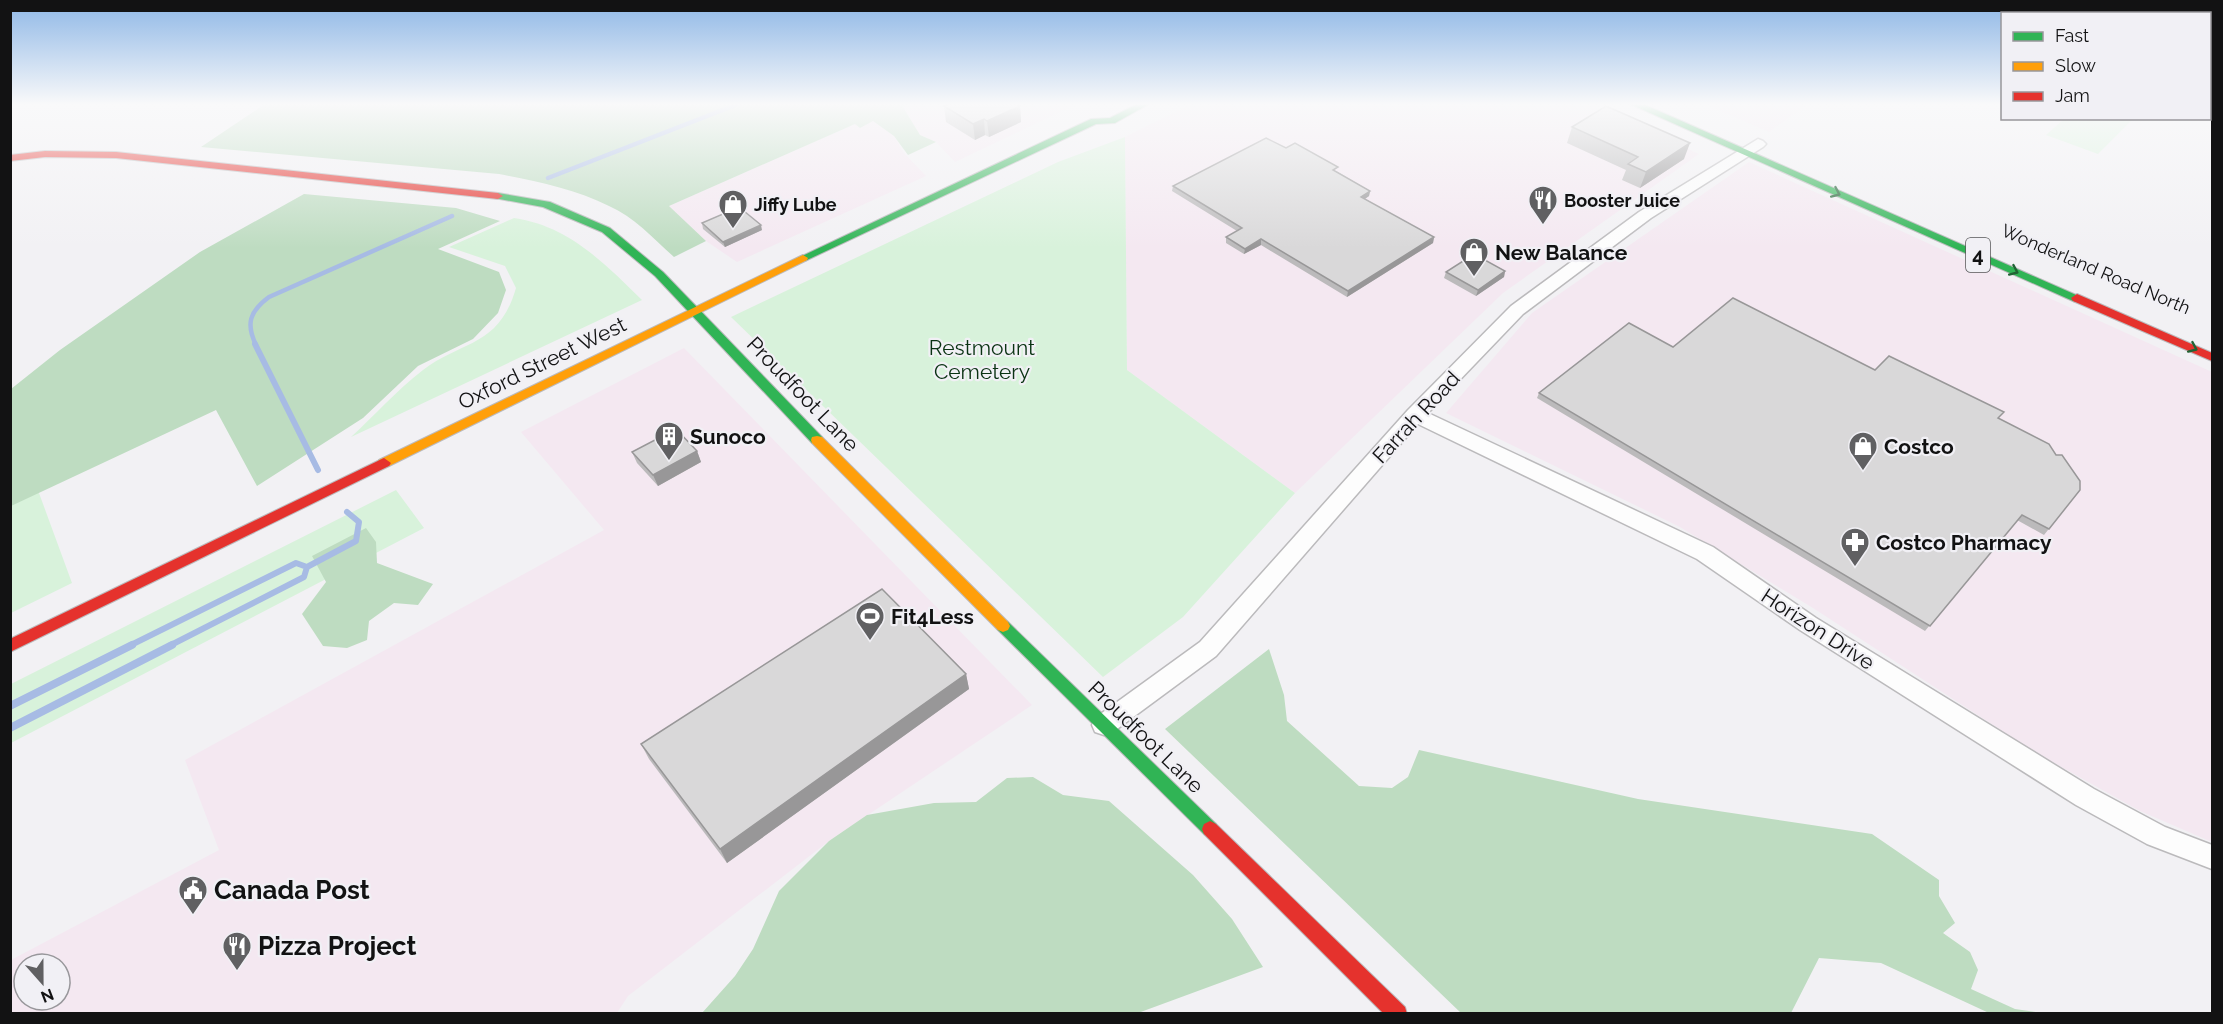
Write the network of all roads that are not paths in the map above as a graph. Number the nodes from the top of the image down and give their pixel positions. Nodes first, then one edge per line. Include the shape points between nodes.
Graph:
1 (1030, 152) edge
2 (1777, 152) edge
3 (1743, 153) joint
4 (10, 158) edge
5 (1844, 180) dead end
6 (694, 312) junction
7 (2212, 357) edge
8 (1415, 415) junction
9 (10, 645) edge
10 (1104, 725) junction
11 (2212, 857) edge
12 (1398, 1014) edge

1 - 6 main road, Oxford Street West
2 - 5 main road
3 -> 7 main road, Wonderland Road North / 4
3 - 8 street, Farrah Road via 1645,214 1517,310
4 - 6 main road, Proudfoot Lane via 45,154 116,155 466,191 546,204 606,230 659,274
6 - 9 main road, Oxford Street West
6 - 10 main road, Proudfoot Lane
8 - 10 street, Farrah Road via 1208,649
8 - 11 street, Horizon Drive via 1705,554 1808,624 2085,797 2156,836
10 - 12 main road, Proudfoot Lane

